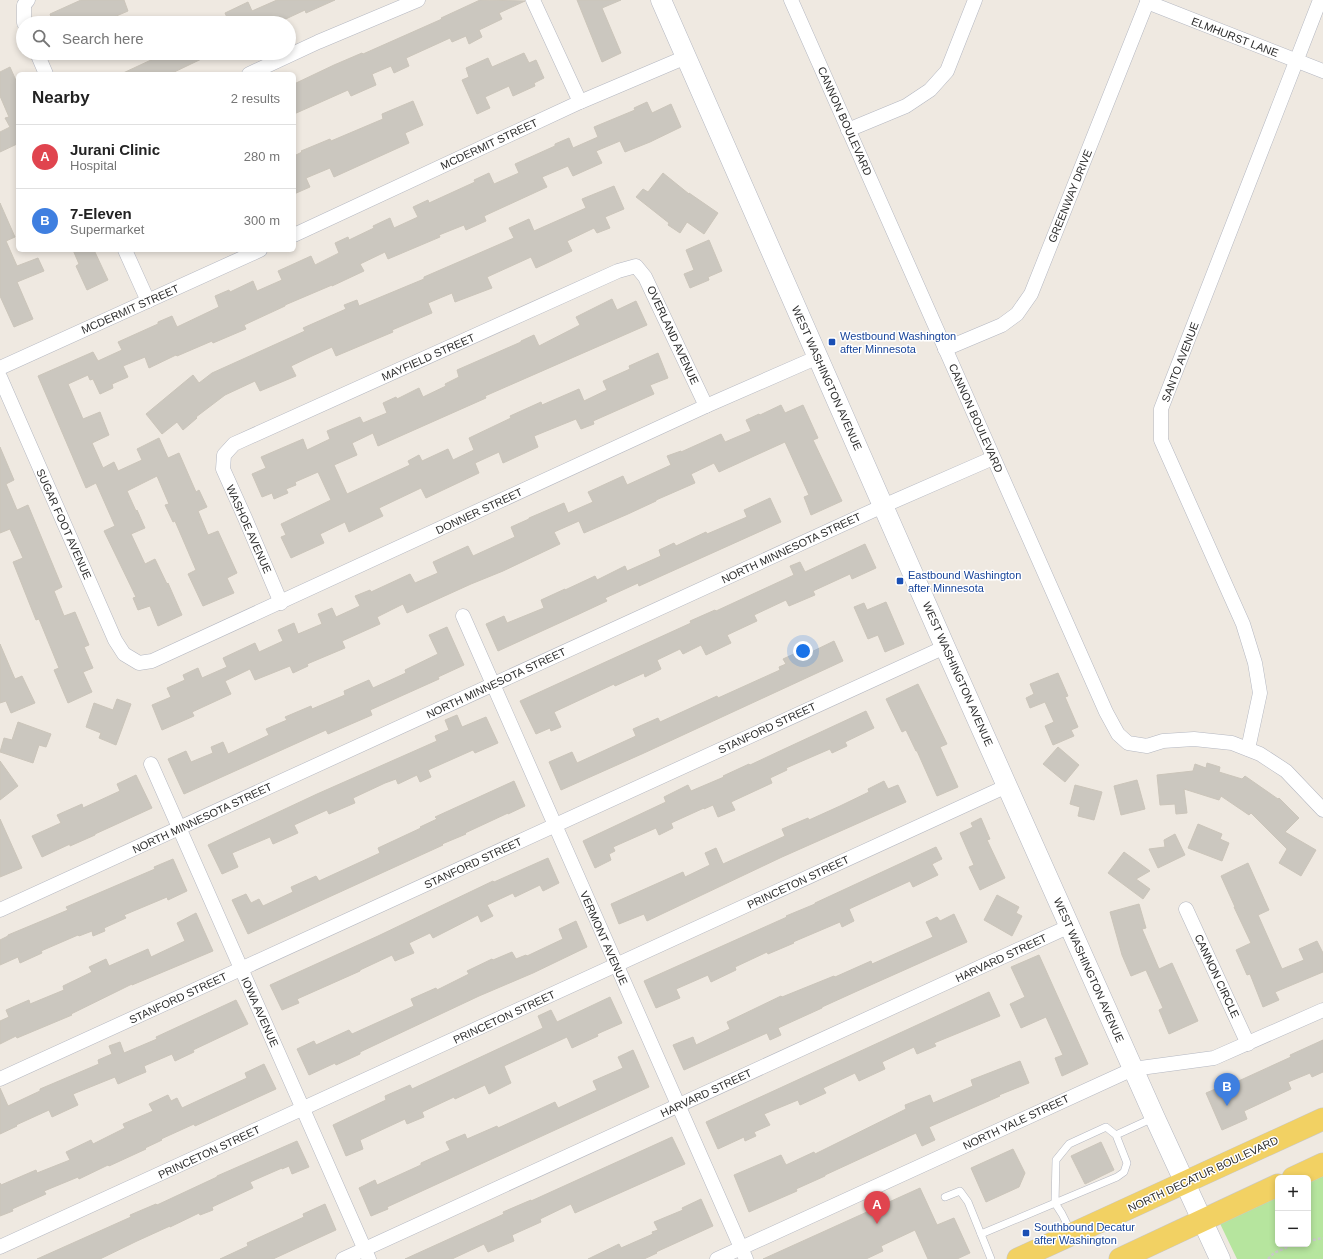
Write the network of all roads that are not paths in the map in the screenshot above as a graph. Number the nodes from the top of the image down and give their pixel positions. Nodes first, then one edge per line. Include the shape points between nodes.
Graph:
1 (418, 0) edge
2 (533, 0) edge
3 (661, 0) edge
4 (791, 0) edge
5 (975, 0) edge
6 (1320, 0) edge
7 (1147, 1) edge
8 (26, 2) edge
9 (25, 16) edge
10 (296, 52) edge
11 (686, 57) junction
12 (40, 60) edge
13 (279, 60) edge
14 (1296, 60) junction
15 (1323, 71) edge
16 (45, 72) edge
17 (253, 72) edge
18 (580, 102) junction
19 (848, 130) junction
20 (296, 234) edge
21 (126, 252) edge
22 (256, 252) edge
23 (636, 266) joint
24 (148, 302) junction
25 (945, 349) junction
26 (818, 357) junction
27 (0, 368) edge
28 (0, 377) edge
29 (706, 406) junction
30 (224, 455) joint
31 (993, 458) junction
32 (883, 506) junction
33 (281, 603) junction
34 (463, 616) dead end
35 (945, 646) junction
36 (139, 663) joint
37 (493, 685) junction
38 (1248, 749) junction
39 (151, 764) dead end
40 (1007, 786) junction
41 (1323, 810) edge
42 (555, 825) junction
43 (180, 828) junction
44 (1186, 909) dead end
45 (0, 910) edge
46 (1070, 926) junction
47 (616, 965) junction
48 (242, 968) junction
49 (1323, 1010) edge
50 (1248, 1044) junction
51 (1133, 1068) junction
52 (0, 1079) edge
53 (678, 1105) junction
54 (303, 1109) junction
55 (1155, 1118) junction
56 (1323, 1120) edge
57 (1116, 1135) junction
58 (1323, 1164) edge
59 (1299, 1175) edge
60 (1184, 1182) junction
61 (1275, 1186) edge
62 (945, 1197) dead end
63 (1055, 1203) junction
64 (1202, 1220) junction
65 (981, 1234) junction
66 (1072, 1234) junction
67 (0, 1247) edge
68 (744, 1253) edge
69 (367, 1254) edge
70 (343, 1259) edge
71 (717, 1259) edge
72 (990, 1259) edge
73 (1018, 1259) edge
74 (1120, 1259) edge
75 (1220, 1259) edge

1 - 10 street
2 - 18 street
3 - 11 main road, WEST WASHINGTON AVENUE
4 - 19 street, CANNON BOULEVARD
5 - 19 street via 947,71 930,90 906,106
6 - 14 street, SANTO AVENUE
7 - 14 street, ELMHURST LANE
7 - 25 street, GREENWAY DRIVE via 1031,294 1017,314 1002,325
8 - 9 street
11 - 18 street, MCDERMIT STREET
11 - 26 main road, WEST WASHINGTON AVENUE
12 - 16 street
13 - 17 street
14 - 15 street, ELMHURST LANE
14 - 38 street, SANTO AVENUE via 1161,409 1161,440 1242,624 1255,663 1260,693
18 - 20 street, MCDERMIT STREET
19 - 25 street, CANNON BOULEVARD
21 - 24 street
22 - 24 street, MCDERMIT STREET
23 - 29 street, OVERLAND AVENUE via 645,277
23 - 30 street, MAYFIELD STREET via 618,271 234,444
24 - 27 street, MCDERMIT STREET
25 - 31 street, CANNON BOULEVARD
26 - 29 street, DONNER STREET
26 - 32 main road, WEST WASHINGTON AVENUE
28 - 36 street, SUGAR FOOT AVENUE via 115,640 124,654
29 - 33 street, DONNER STREET
30 - 33 street, WASHOE AVENUE via 223,470
31 - 32 street, NORTH MINNESOTA STREET
31 - 38 street, CANNON BOULEVARD via 1118,734 1128,743 1147,746 1163,741 1194,739 1232,743
32 - 35 main road, WEST WASHINGTON AVENUE
32 - 37 street, NORTH MINNESOTA STREET
33 - 36 street, DONNER STREET via 152,662
34 - 37 street, VERMONT AVENUE
35 - 40 main road, WEST WASHINGTON AVENUE
35 - 42 street, STANFORD STREET
37 - 42 street, VERMONT AVENUE
37 - 43 street, NORTH MINNESOTA STREET
38 - 41 street via 1286,771
39 - 43 street, IOWA AVENUE
40 - 46 main road, WEST WASHINGTON AVENUE
40 - 47 street, PRINCETON STREET
42 - 47 street, VERMONT AVENUE
42 - 48 street, STANFORD STREET
43 - 45 street, NORTH MINNESOTA STREET
43 - 48 street, IOWA AVENUE
44 - 50 street, CANNON CIRCLE
46 - 51 main road, WEST WASHINGTON AVENUE
46 - 53 street, HARVARD STREET
47 - 53 street, VERMONT AVENUE
47 - 54 street, PRINCETON STREET
48 - 52 street, STANFORD STREET
48 - 54 street, IOWA AVENUE
49 - 50 street, NORTH YALE STREET
50 - 51 street, NORTH YALE STREET via 1214,1058
51 - 55 main road, WEST WASHINGTON AVENUE
51 - 68 street, NORTH YALE STREET
53 - 68 street, VERMONT AVENUE
53 - 69 street, HARVARD STREET
54 - 67 street, PRINCETON STREET
54 - 69 street, IOWA AVENUE
55 - 57 lane
55 - 60 main road, WEST WASHINGTON AVENUE
56 - 60 main road, NORTH DECATUR BOULEVARD
57 - 63 lane via 1127,1163 1124,1172
57 - 63 lane via 1106,1127 1069,1144 1056,1160
58 - 59 main road
60 - 64 main road, WEST WASHINGTON AVENUE
60 - 66 main road, NORTH DECATUR BOULEVARD
61 - 64 main road
62 - 65 lane via 960,1191 968,1202
63 - 65 lane
63 - 66 lane
64 - 74 main road
64 - 75 main road, WEST WASHINGTON AVENUE
65 - 72 lane
66 - 73 main road, NORTH DECATUR BOULEVARD
68 - 71 street, NORTH YALE STREET
69 - 70 street, HARVARD STREET

